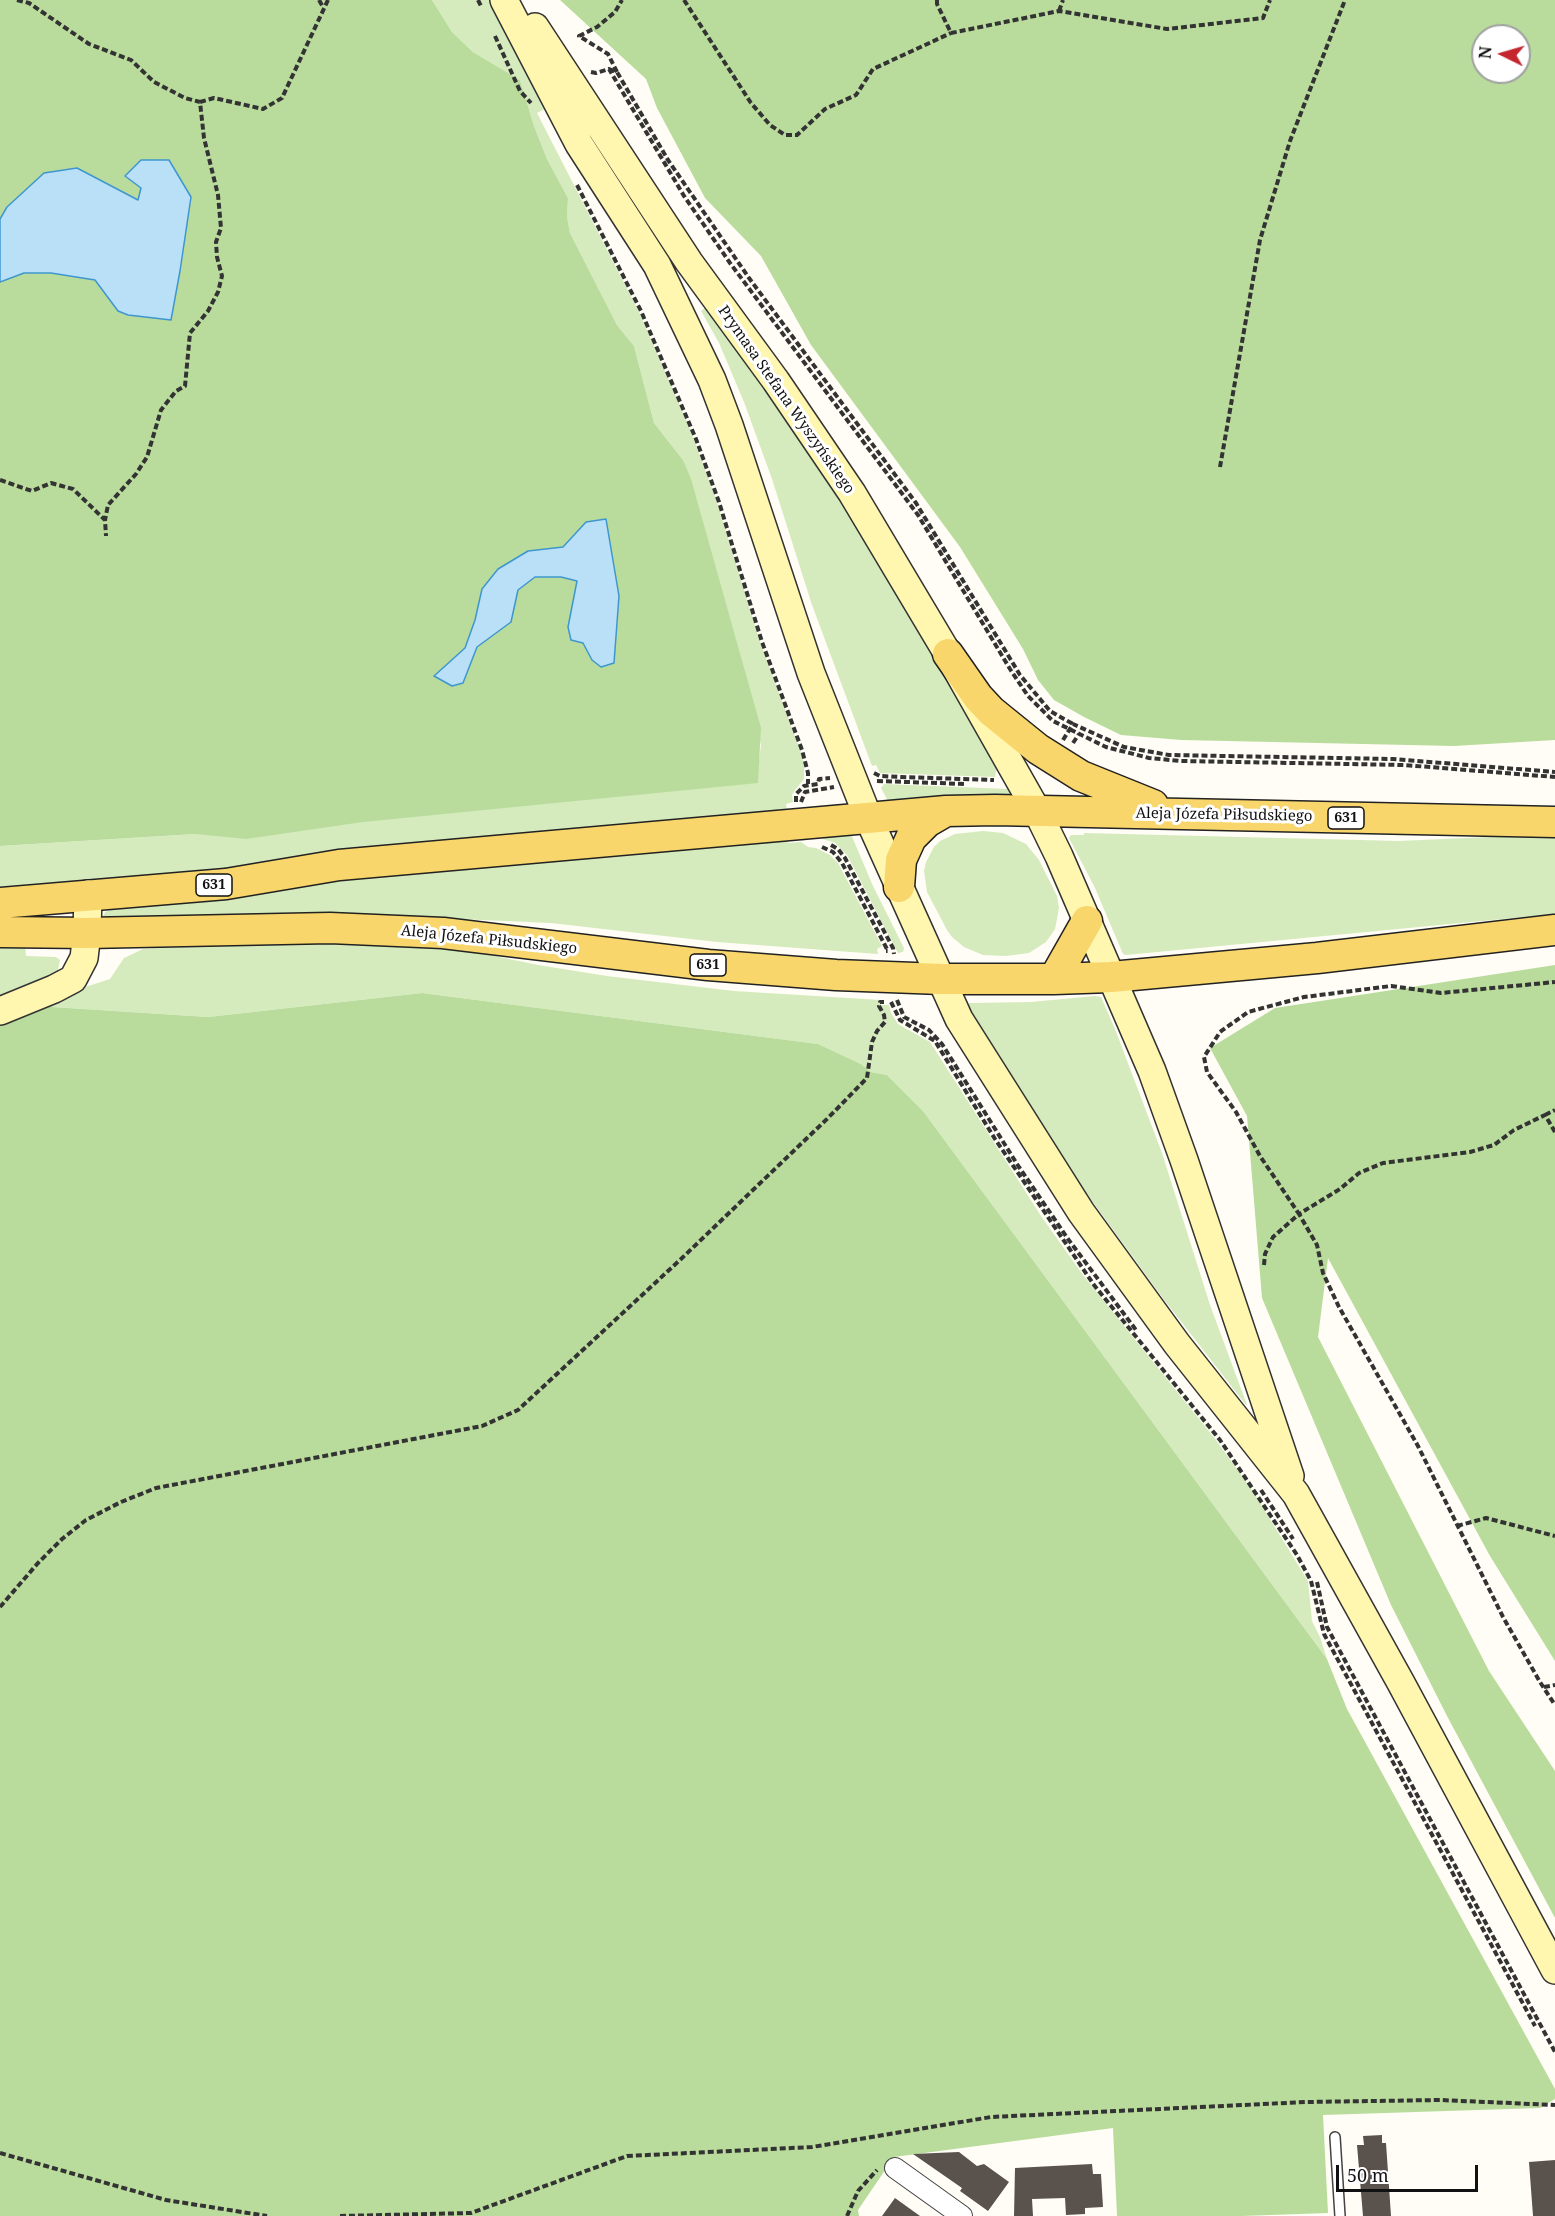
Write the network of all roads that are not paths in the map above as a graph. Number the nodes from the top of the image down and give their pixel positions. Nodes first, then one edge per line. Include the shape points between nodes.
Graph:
1 (517, 0) edge
2 (495, 9) edge
3 (948, 654) junction
4 (946, 811) junction
5 (1037, 811) junction
6 (1197, 814) junction
7 (868, 817) junction
8 (1555, 822) edge
9 (899, 887) junction
10 (87, 894) junction
11 (0, 903) edge
12 (1087, 921) junction
13 (1555, 930) edge
14 (0, 932) edge
15 (87, 933) junction
16 (1111, 977) junction
17 (940, 979) junction
18 (1054, 979) junction
19 (0, 1011) edge
20 (1296, 1494) junction
21 (1555, 1970) edge
22 (1335, 2138) dead end
23 (895, 2168) road end
24 (963, 2216) edge
25 (1340, 2216) edge

1 - 3 main road, Prymasa Stefana Wyszyńskiego via 688,262 832,464
2 - 7 main road via 657,265 691,333 729,425 789,611
3 - 5 main road, Prymasa Stefana Wyszyńskiego
3 - 6 main road via 991,711 1051,758 1117,792 1159,807
4 - 5 main road, 631
4 - 7 main road, 631
4 - 9 main road via 911,838 901,860
5 - 6 main road, Aleja Józefa Piłsudskiego / 631
5 - 12 main road
6 - 8 main road, Aleja Józefa Piłsudskiego / 631
7 - 9 main road
7 - 10 main road, 631 via 339,865 226,884
9 - 17 main road
10 - 11 main road, 631
10 - 15 main road
12 - 16 main road
12 - 18 main road
13 - 16 main road, 631
14 - 15 main road, Aleja Józefa Piłsudskiego / 631
15 - 17 main road, Aleja Józefa Piłsudskiego / 631 via 330,928 443,933 887,989
15 - 19 main road via 84,958 73,979
16 - 18 main road, 631
16 - 20 main road via 1152,1071 1184,1160
17 - 18 main road, 631
17 - 20 main road via 959,1019 1081,1212 1177,1344
20 - 21 main road
22 - 25 lane
23 - 24 street

